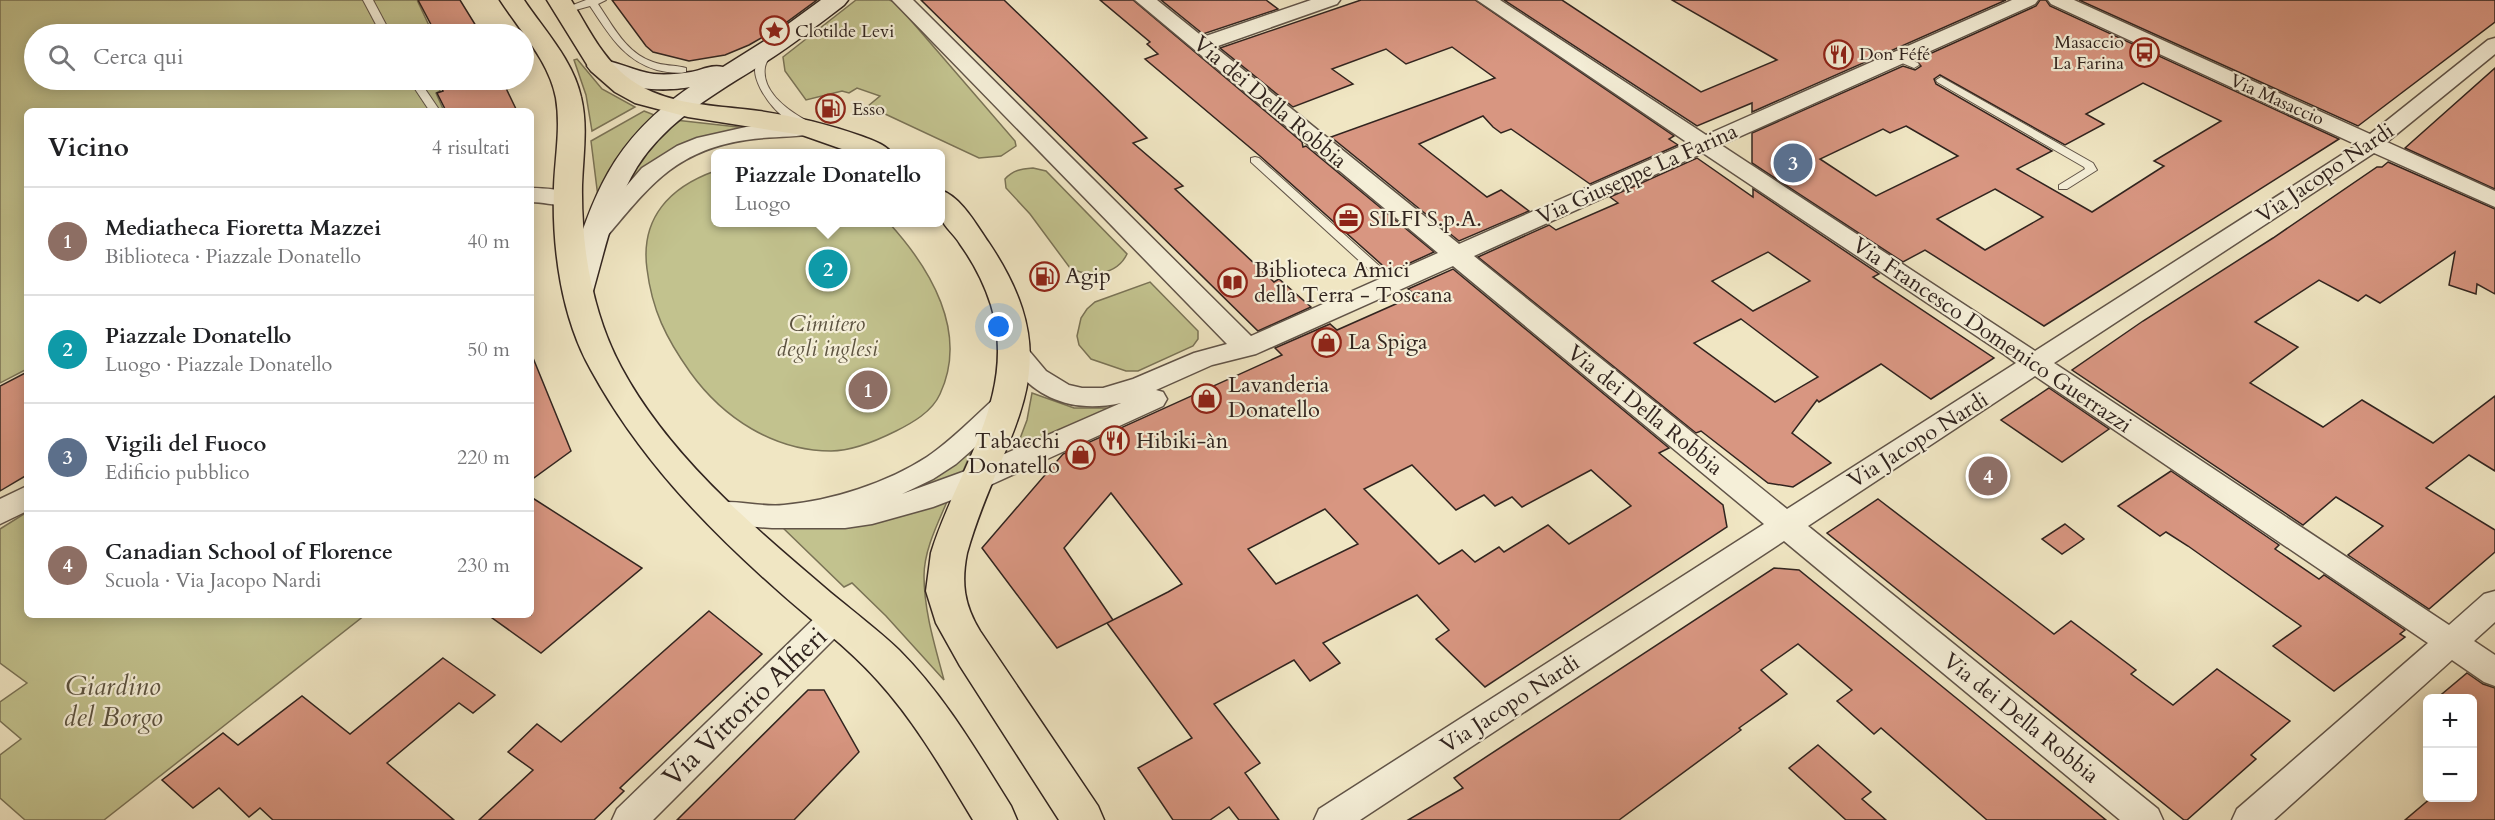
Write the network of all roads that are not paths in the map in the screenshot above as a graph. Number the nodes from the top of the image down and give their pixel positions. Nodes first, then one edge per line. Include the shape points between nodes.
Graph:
1 (368, 0) edge
2 (512, 0) edge
3 (836, 0) edge
4 (902, 0) edge
5 (1145, 0) edge
6 (1330, 0) edge
7 (1487, 0) edge
8 (2028, 0) edge
9 (2058, 0) edge
10 (595, 1) edge
11 (562, 5) edge
12 (381, 24) edge
13 (527, 24) edge
14 (534, 35) edge
15 (2495, 44) edge
16 (1201, 45) junction
17 (764, 52) junction
18 (682, 70) dead end
19 (609, 74) junction
20 (1941, 80) dead end
21 (421, 90) edge
22 (676, 107) junction
23 (433, 108) dead end
24 (815, 130) junction
25 (1705, 144) junction
26 (2373, 144) junction
27 (868, 149) edge
28 (1255, 160) dead end
29 (2063, 187) dead end
30 (534, 195) edge
31 (568, 199) junction
32 (2495, 200) edge
33 (945, 205) edge
34 (595, 236) junction
35 (1454, 254) junction
36 (1391, 283) junction
37 (578, 291) junction
38 (1247, 348) junction
39 (1016, 352) junction
40 (2036, 364) junction
41 (1006, 403) junction
42 (978, 478) junction
43 (24, 499) edge
44 (0, 513) edge
45 (716, 513) junction
46 (781, 517) junction
47 (1785, 524) junction
48 (2495, 603) edge
49 (836, 618) junction
50 (2450, 642) junction
51 (2495, 672) edge
52 (629, 820) edge
53 (996, 820) edge
54 (1083, 820) edge
55 (1331, 820) edge
56 (2146, 820) edge
57 (2249, 820) edge

1 - 12 lane
2 - 13 main road
3 - 17 street
4 - 38 street
5 - 16 street, Via dei Della Robbia
6 - 16 street
7 - 25 street, Via Francesco Domenico Guerrazzi
8 - 25 street, Via Giuseppe La Farina via 1906,62
9 - 26 street, Via Masaccio
10 - 11 lane
10 - 18 lane via 635,59 658,68
11 - 19 main road
14 - 31 main road via 564,83 569,101
15 - 26 street, Via Jacopo Nardi
16 - 35 street, Via dei Della Robbia
17 - 19 street via 710,75 678,81
17 - 22 street
17 - 24 lane via 760,68 769,97 788,116
19 - 22 main road via 649,99
20 - 29 lane via 2089,165 2091,170
21 - 23 lane
22 - 24 main road
22 - 34 street via 624,166 604,205
24 - 27 main road
24 - 34 street via 766,131 727,138 676,156 651,173
25 - 35 street, Via Giuseppe La Farina
25 - 40 street, Via Francesco Domenico Guerrazzi
26 - 32 street, Via Masaccio
26 - 40 street, Via Jacopo Nardi
28 - 36 lane
30 - 31 street
31 - 37 main road
33 - 39 main road via 978,246 999,285
34 - 37 street
35 - 36 street, Via Giuseppe La Farina
35 - 47 street, Via dei Della Robbia
36 - 38 street, Via Giuseppe La Farina
37 - 45 main road via 610,375 653,442
38 - 39 street via 1203,359 1125,394 1096,398 1065,392 1039,380
38 - 42 street via 1214,371
39 - 41 main road
40 - 47 street, Via Jacopo Nardi
40 - 50 street, Via Francesco Domenico Guerrazzi
41 - 42 main road
41 - 46 street via 935,465 912,478 846,502
42 - 46 street via 872,513
42 - 54 main road via 949,555 947,603 959,629
43 - 44 street
45 - 46 street
45 - 49 main road
47 - 55 street, Via Jacopo Nardi
47 - 56 street, Via dei Della Robbia
48 - 50 street
49 - 52 street, Via Vittorio Alfieri
49 - 53 main road via 916,695
50 - 51 street, Via Francesco Domenico Guerrazzi
50 - 57 street

